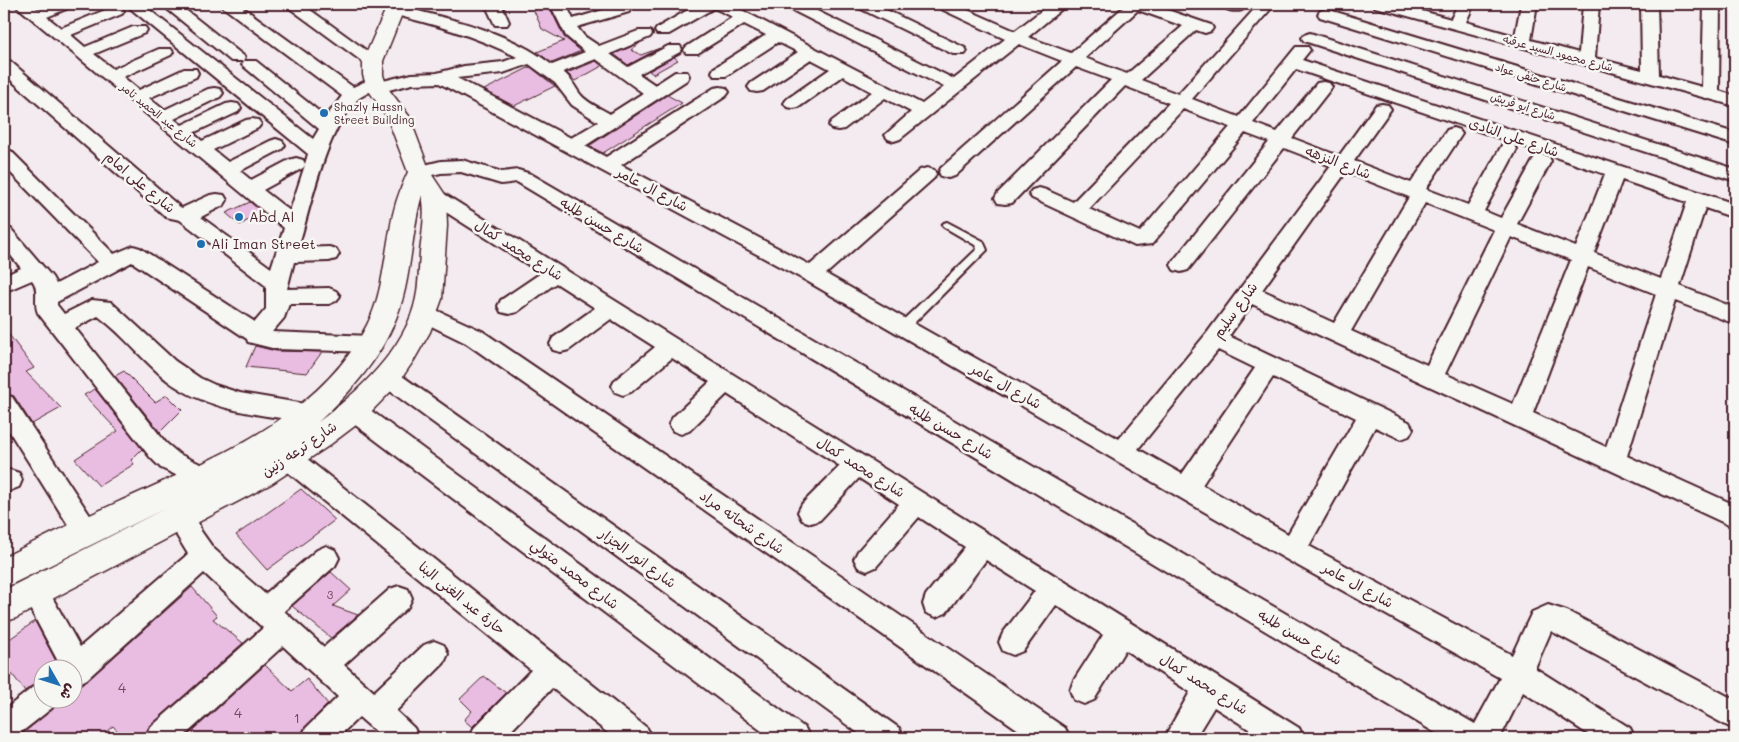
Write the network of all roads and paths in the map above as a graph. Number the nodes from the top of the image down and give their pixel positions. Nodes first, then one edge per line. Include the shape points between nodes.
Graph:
1 (22, 4) edge
2 (66, 4) edge
3 (133, 4) edge
4 (169, 4) edge
5 (228, 4) edge
6 (292, 4) edge
7 (493, 4) edge
8 (558, 4) edge
9 (680, 4) edge
10 (709, 4) edge
11 (719, 4) edge
12 (791, 4) edge
13 (862, 4) edge
14 (942, 4) edge
15 (1058, 4) edge
16 (1136, 4) edge
17 (1268, 4) edge
18 (1380, 4) edge
19 (1463, 4) edge
20 (1529, 4) edge
21 (1591, 4) edge
22 (1649, 4) edge
23 (1712, 4) edge
24 (1158, 7) edge
25 (390, 8) edge
26 (623, 9) dead end
27 (1330, 9) edge
28 (116, 12) dead end
29 (37, 15) junction
30 (744, 17) junction
31 (501, 22) dead end
32 (568, 25) junction
33 (1456, 26) junction
34 (139, 30) dead end
35 (663, 31) dead end
36 (60, 34) junction
37 (778, 35) junction
38 (1017, 38) junction
39 (1310, 38) junction
40 (281, 43) junction
41 (1522, 43) junction
42 (674, 49) dead end
43 (692, 50) dead end
44 (959, 51) dead end
45 (165, 52) dead end
46 (810, 52) junction
47 (83, 53) junction
48 (596, 53) junction
49 (530, 56) junction
50 (252, 57) junction
51 (1072, 59) junction
52 (1588, 60) junction
53 (373, 61) junction
54 (1294, 63) junction
55 (4, 65) edge
56 (842, 69) junction
57 (551, 71) junction
58 (720, 72) dead end
59 (190, 73) dead end
60 (628, 74) junction
61 (111, 76) junction
62 (681, 76) dead end
63 (438, 78) junction
64 (1651, 78) junction
65 (1126, 80) junction
66 (376, 85) junction
67 (956, 86) junction
68 (757, 87) dead end
69 (1323, 87) dead end
70 (884, 91) junction
71 (720, 92) dead end
72 (214, 93) dead end
73 (655, 93) junction
74 (1710, 94) junction
75 (352, 95) junction
76 (137, 97) junction
77 (1181, 101) junction
78 (1735, 101) edge
79 (793, 103) dead end
80 (232, 108) dead end
81 (1382, 109) dead end
82 (924, 112) junction
83 (162, 118) junction
84 (609, 122) junction
85 (252, 124) dead end
86 (838, 125) dead end
87 (1242, 125) junction
88 (328, 127) junction
89 (181, 132) junction
90 (1453, 134) dead end
91 (894, 135) dead end
92 (1735, 139) edge
93 (1280, 140) junction
94 (276, 145) dead end
95 (572, 146) junction
96 (1508, 149) dead end
97 (202, 150) junction
98 (317, 152) junction
99 (4, 156) edge
100 (1542, 161) dead end
101 (296, 164) dead end
102 (1342, 164) junction
103 (607, 165) junction
104 (228, 170) junction
105 (1616, 171) junction
106 (948, 172) dead end
107 (927, 174) dead end
108 (1735, 175) edge
109 (426, 184) junction
110 (248, 187) junction
111 (1418, 193) junction
112 (1039, 194) dead end
113 (1005, 198) dead end
114 (1698, 198) junction
115 (217, 200) junction
116 (1076, 211) junction
117 (1735, 211) edge
118 (1472, 214) junction
119 (295, 226) junction
120 (946, 226) dead end
121 (1506, 227) junction
122 (5, 238) edge
123 (329, 254) dead end
124 (286, 255) junction
125 (1582, 257) junction
126 (111, 263) junction
127 (1181, 265) dead end
128 (35, 270) junction
129 (556, 273) junction
130 (812, 275) junction
131 (4, 285) edge
132 (277, 290) junction
133 (1668, 290) junction
134 (1248, 293) junction
135 (329, 296) dead end
136 (46, 298) junction
137 (509, 306) dead end
138 (610, 308) junction
139 (425, 313) junction
140 (1735, 316) edge
141 (60, 326) junction
142 (902, 328) junction
143 (1338, 335) junction
144 (256, 336) junction
145 (1215, 338) junction
146 (371, 344) junction
147 (560, 344) dead end
148 (671, 346) junction
149 (1270, 366) junction
150 (387, 377) junction
151 (1432, 378) junction
152 (726, 381) junction
153 (623, 386) dead end
154 (4, 404) edge
155 (354, 411) junction
156 (309, 413) junction
157 (1370, 414) junction
158 (1519, 418) junction
159 (681, 424) dead end
160 (1401, 430) dead end
161 (1122, 452) junction
162 (288, 458) junction
163 (1613, 461) junction
164 (857, 464) junction
165 (204, 477) junction
166 (1186, 489) junction
167 (916, 502) junction
168 (811, 512) dead end
169 (184, 515) junction
170 (1735, 517) edge
171 (86, 531) junction
172 (983, 544) junction
173 (1293, 550) junction
174 (204, 556) junction
175 (326, 558) dead end
176 (867, 559) dead end
177 (4, 573) edge
178 (1053, 588) junction
179 (34, 590) junction
180 (399, 598) dead end
181 (936, 604) dead end
182 (4, 607) edge
183 (274, 620) junction
184 (1121, 632) junction
185 (1013, 642) dead end
186 (434, 654) dead end
187 (69, 660) edge
188 (82, 665) edge
189 (324, 665) junction
190 (551, 669) junction
191 (1518, 673) junction
192 (1209, 687) junction
193 (1084, 690) dead end
194 (367, 704) junction
195 (32, 706) edge
196 (1735, 716) edge
197 (4, 728) edge
198 (160, 738) edge
199 (316, 738) edge
200 (404, 738) edge
201 (484, 738) edge
202 (637, 738) edge
203 (795, 738) edge
204 (889, 738) edge
205 (1055, 738) edge
206 (1179, 738) edge
207 (1289, 738) edge
208 (1471, 738) edge
209 (1484, 738) edge
210 (1620, 738) edge

1 - 29 street, شارع عبد الحميد تامر
2 - 29 street
3 - 98 street
4 - 50 street
5 - 40 street
6 - 53 street
7 - 31 street
8 - 32 street
9 - 48 street via 641,31
10 - 35 street
11 - 30 street
12 - 67 street
13 - 44 street
14 - 38 street, شارع النزهه
15 - 38 street
16 - 24 street
16 - 51 street
17 - 77 street
18 - 33 street, شارع محمود السيد عرقبه
19 - 33 street
20 - 41 street
21 - 52 street
22 - 64 street
23 - 74 street
24 - 65 street via 1199,26
25 - 49 street via 467,29
25 - 53 street
26 - 32 street
27 - 39 street
27 - 92 street, شارع حنفى عواد
28 - 36 street
29 - 36 street, شارع عبد الحميد تامر
30 - 37 street
30 - 43 street
32 - 48 street via 575,36
33 - 41 street, شارع محمود السيد عرقبه
34 - 47 street
36 - 47 street, شارع عبد الحميد تامر
37 - 46 street
37 - 58 street
38 - 51 street, شارع النزهه
38 - 67 street
39 - 54 street
39 - 108 street, شارع أبو قريش
40 - 50 street
40 - 75 street
41 - 52 street, شارع محمود السيد عرقبه
42 - 60 street
45 - 61 street
46 - 56 street
46 - 68 street
47 - 61 street, شارع عبد الحميد تامر
48 - 57 street
48 - 60 street
49 - 57 street
49 - 63 street via 512,66
50 - 88 street
51 - 65 street, شارع النزهه
51 - 106 street
52 - 64 street, شارع محمود السيد عرقبه
53 - 66 street
54 - 87 street
54 - 105 street, شارع على النادى
55 - 115 street, شارع على امام via 173,212 184,215
56 - 70 street
56 - 79 street
57 - 84 street via 563,80 575,98
59 - 76 street
60 - 73 street
61 - 76 street, شارع عبد الحميد تامر
62 - 73 street
63 - 66 street, شارع ال عامر via 414,78
63 - 95 street, شارع ال عامر via 448,80
64 - 74 street, شارع محمود السيد عرقبه
65 - 77 street, شارع النزهه
65 - 113 street
66 - 75 street, شارع ال عامر
66 - 109 street, شارع ترعه زنين via 398,116
67 - 82 street
69 - 93 street
70 - 82 street
70 - 86 street
71 - 103 street
72 - 83 street
73 - 84 street
74 - 78 street, شارع محمود السيد عرقبه
75 - 88 street
76 - 83 street, شارع عبد الحميد تامر
77 - 87 street, شارع النزهه
77 - 116 street
80 - 89 street
81 - 102 street, شارع سليم
82 - 91 street
83 - 89 street, شارع عبد الحميد تامر
84 - 95 street
85 - 97 street
87 - 93 street, شارع النزهه
87 - 116 street via 1145,239 1134,239
88 - 98 street
89 - 97 street, شارع عبد الحميد تامر
90 - 111 street
93 - 102 street, شارع النزهه
93 - 127 street
94 - 104 street
95 - 103 street, شارع ال عامر
96 - 118 street
97 - 104 street, شارع عبد الحميد تامر
98 - 119 street
99 - 126 street
100 - 121 street
101 - 110 street
102 - 111 street, شارع النزهه
102 - 134 street, شارع سليم
103 - 130 street, شارع ال عامر
104 - 110 street, شارع عبد الحميد تامر
105 - 114 street, شارع على النادى
105 - 125 street
107 - 130 street
109 - 129 street, شارع محمد كمال
109 - 139 street, شارع ترعه زنين via 435,226 432,287
109 - 146 street, شارع ترعه زنين via 405,207 387,307
109 - 208 street, شارع حسن طلبه via 441,167 462,166 500,178 524,178
110 - 115 street
110 - 119 street, شارع عبد الحميد تامر
111 - 118 street, شارع النزهه
111 - 143 street
112 - 116 street
114 - 117 street, شارع على النادى
114 - 133 street
115 - 132 street, شارع على امام via 187,216
118 - 121 street, شارع النزهه
119 - 124 street
120 - 142 lane via 980,243 982,250
121 - 125 street, شارع النزهه
121 - 151 street
122 - 128 street
123 - 124 street
124 - 132 street
125 - 133 street, شارع النزهه
125 - 158 street
126 - 136 street
126 - 144 street via 127,254 134,254
128 - 131 street
128 - 136 street via 47,287
129 - 137 street
129 - 138 street, شارع محمد كمال
130 - 142 street, شارع ال عامر
132 - 135 street
132 - 144 street via 276,312
133 - 140 street, شارع النزهه
133 - 163 street
134 - 143 street
134 - 145 street, شارع سليم
136 - 141 street via 46,306
138 - 147 street
138 - 148 street, شارع محمد كمال
139 - 150 street, شارع ترعه زنين
139 - 205 street, شارع شحاته مراد via 474,337
141 - 156 street via 92,308 103,308 195,386 232,400
141 - 165 street via 162,454
142 - 161 street, شارع ال عامر
143 - 151 street
144 - 146 street via 276,341
145 - 149 street
145 - 161 street, شارع سليم
146 - 156 street, شارع ترعه زنين via 351,372
148 - 152 street, شارع محمد كمال
148 - 153 street
149 - 157 street
149 - 166 street
150 - 155 street, شارع ترعه زنين
150 - 204 street, شارع انور الجزار
151 - 158 street
152 - 159 street
152 - 164 street, شارع محمد كمال
154 - 171 street
155 - 162 street, شارع ترعه زنين
155 - 203 street, شارع محمد متولي
156 - 165 street, شارع ترعه زنين via 242,458
157 - 160 street
157 - 173 street
158 - 163 street
161 - 166 street, شارع ال عامر
162 - 169 street, شارع ترعه زنين
162 - 190 street, حارة عبد الغنى البنا
163 - 170 street
164 - 167 street, شارع محمد كمال
164 - 168 street
165 - 171 street, شارع ترعه زنين
166 - 173 street, شارع ال عامر
167 - 172 street, شارع محمد كمال
167 - 176 street
169 - 174 street via 190,536
169 - 179 street, شارع ترعه زنين
171 - 177 street, شارع ترعه زنين
172 - 178 street, شارع محمد كمال
172 - 181 street
173 - 191 street, شارع ال عامر
174 - 183 street
174 - 188 street
175 - 183 street
178 - 184 street, شارع محمد كمال
178 - 185 street
179 - 182 street, شارع ترعه زنين
179 - 187 street
180 - 189 street
183 - 189 street
183 - 198 street
184 - 192 street, شارع محمد كمال
184 - 193 street
186 - 194 street
189 - 194 street
190 - 201 street
190 - 202 street, حارة عبد الغنى البنا
191 - 196 street via 1542,620 1548,618 1566,624
191 - 209 street
191 - 210 street, شارع ال عامر
192 - 206 street
192 - 207 street, شارع محمد كمال
194 - 199 street
194 - 200 street
195 - 197 street

